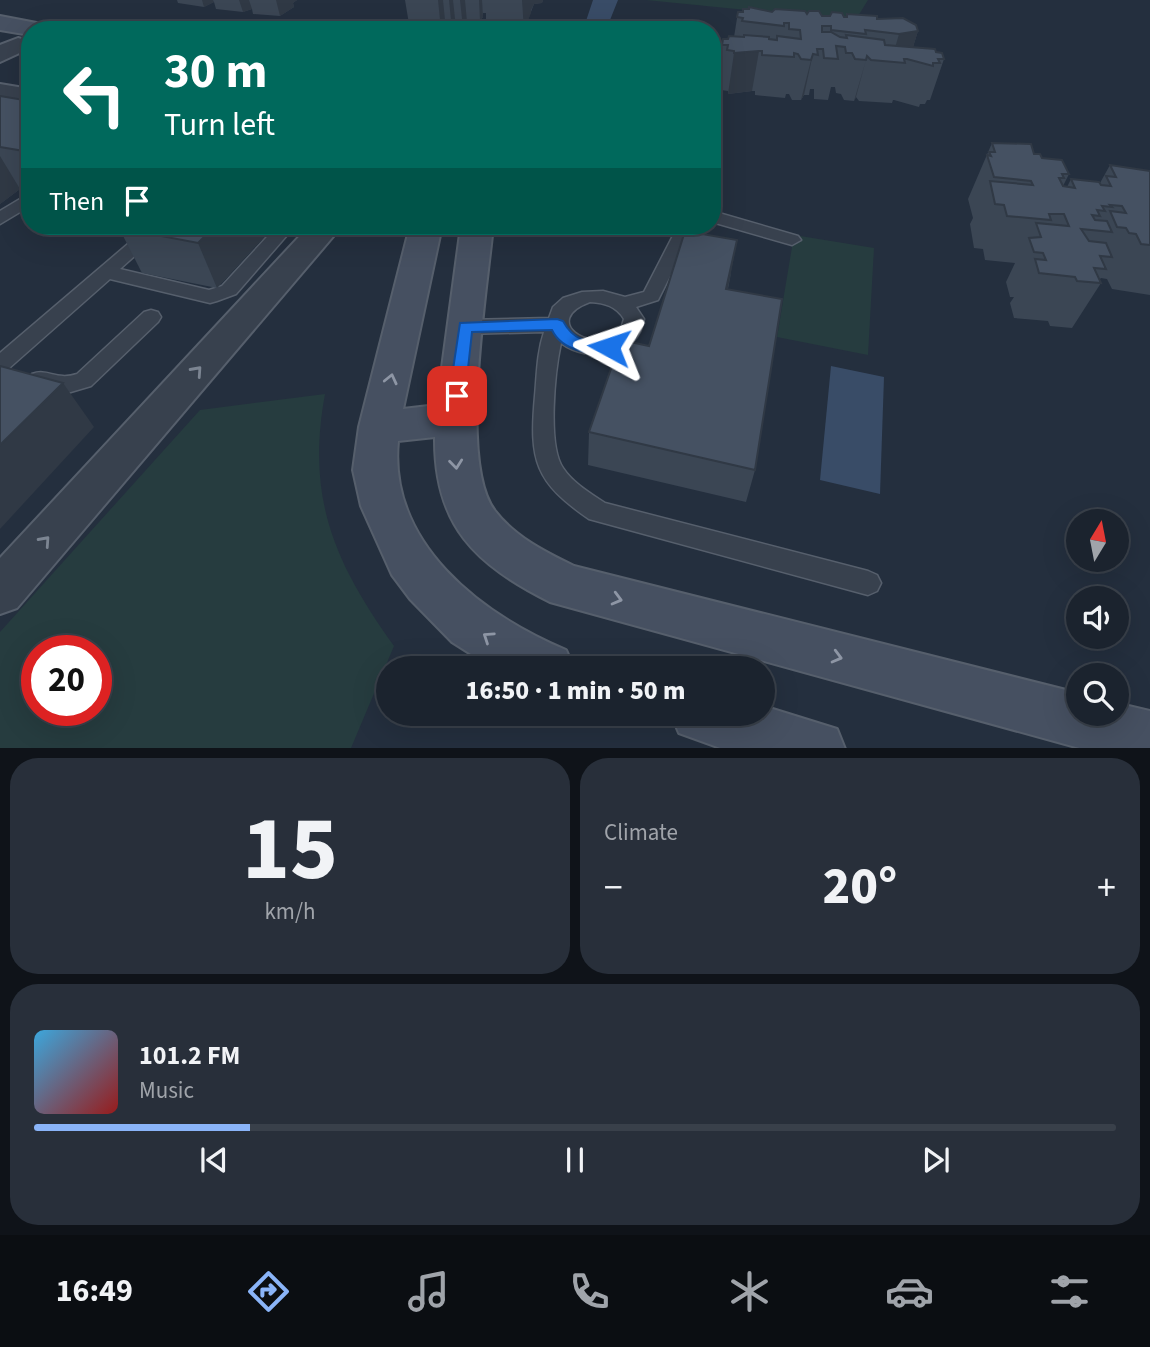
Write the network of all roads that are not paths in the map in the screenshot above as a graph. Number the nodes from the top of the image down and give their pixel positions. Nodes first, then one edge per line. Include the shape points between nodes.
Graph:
1 (0, 23) edge
2 (21, 27) edge
3 (0, 92) edge
4 (21, 96) edge
5 (21, 204) edge
6 (0, 219) edge
7 (721, 219) edge
8 (149, 235) edge
9 (278, 235) edge
10 (318, 235) edge
11 (424, 235) edge
12 (476, 235) edge
13 (682, 235) edge
14 (792, 240) dead end
15 (106, 272) junction
16 (623, 304) junction
17 (151, 317) dead end
18 (557, 325) junction
19 (465, 327) junction
20 (0, 367) edge
21 (454, 419) junction
22 (380, 427) junction
23 (868, 583) dead end
24 (0, 592) edge
25 (520, 656) edge
26 (740, 726) edge
27 (1150, 739) edge
28 (817, 748) edge

1 - 2 main road
3 - 4 street
5 - 6 lane
7 - 14 lane
8 - 15 lane
9 - 15 lane via 229,290 210,297
24 -> 10 street
22 -> 11 main road
12 - 19 main road
13 - 16 lane via 651,296
15 - 20 lane
16 - 18 lane via 602,296 578,298 561,310
16 - 18 lane via 634,319 633,327 629,336 609,347 571,342
17 - 20 lane via 85,380 64,386
18 - 19 lane
18 - 23 lane via 549,342 541,445 548,465 577,499 598,512
19 - 21 main road
21 - 22 main road
21 -> 27 main road via 454,462 469,510 484,533 535,573 567,586
25 -> 22 main road via 456,614 406,557 380,497 375,467
26 - 28 main road

